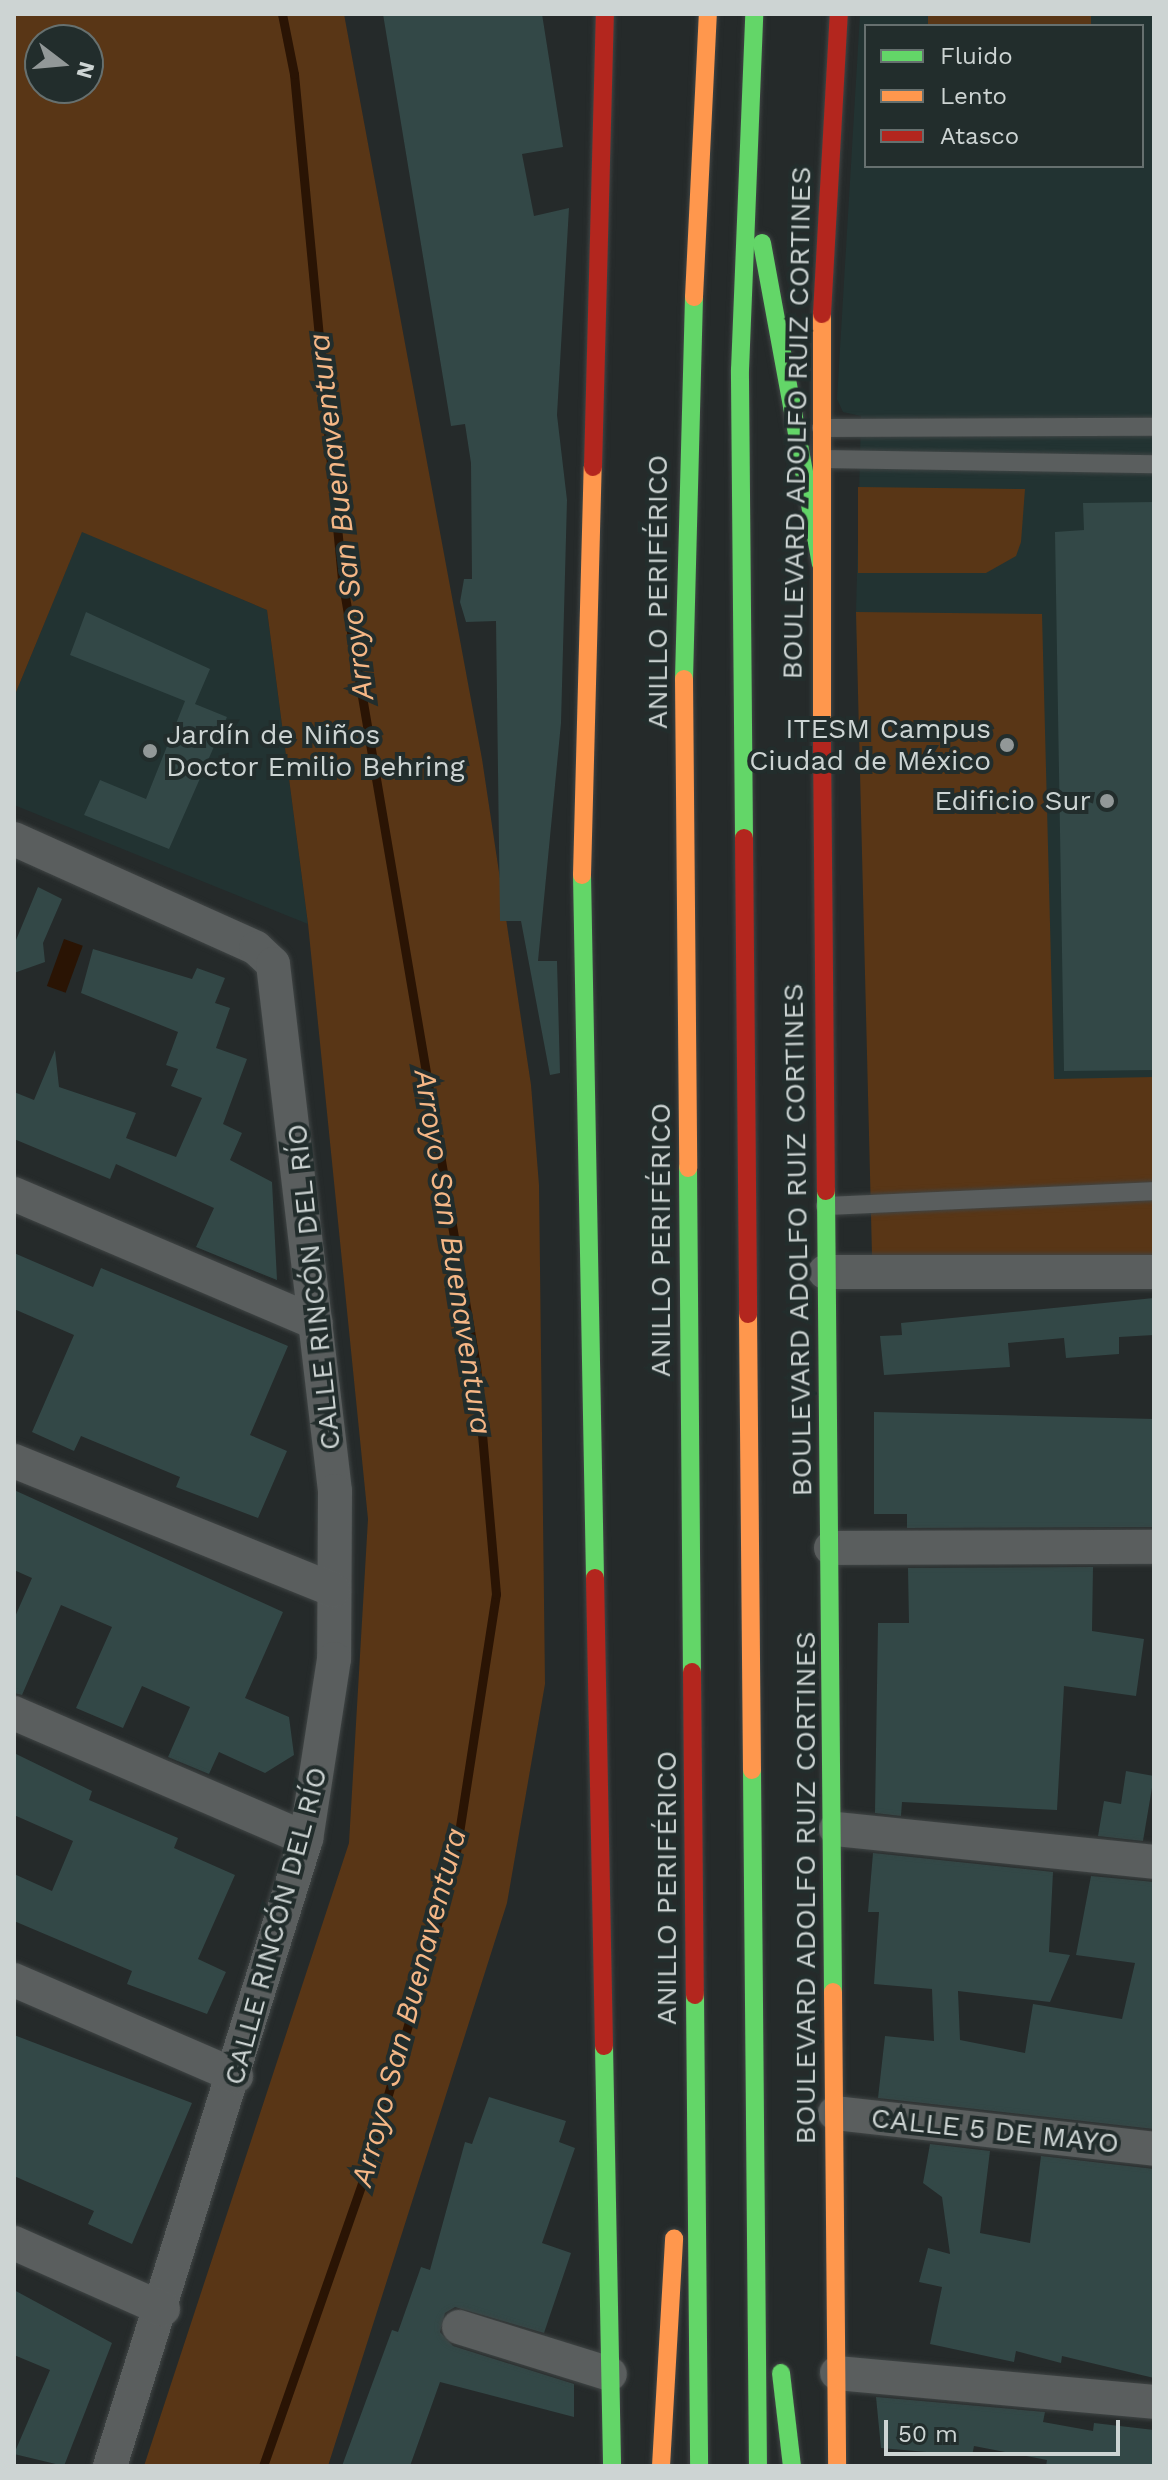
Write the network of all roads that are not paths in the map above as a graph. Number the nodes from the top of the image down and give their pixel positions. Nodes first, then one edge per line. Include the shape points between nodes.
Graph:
1 (605, 14) edge
2 (708, 14) edge
3 (754, 14) edge
4 (839, 14) edge
5 (745, 152) junction
6 (1154, 427) edge
7 (821, 428) junction
8 (822, 459) junction
9 (1154, 464) edge
10 (821, 564) junction
11 (14, 839) edge
12 (1154, 1191) edge
13 (14, 1194) edge
14 (823, 1206) junction
15 (825, 1272) junction
16 (1154, 1272) edge
17 (316, 1323) junction
18 (14, 1461) edge
19 (1154, 1547) edge
20 (831, 1548) junction
21 (334, 1590) junction
22 (14, 1713) edge
23 (836, 1829) junction
24 (306, 1839) junction
25 (1154, 1862) edge
26 (14, 1980) edge
27 (236, 2076) junction
28 (835, 2113) junction
29 (697, 2114) junction
30 (1154, 2149) edge
31 (14, 2243) edge
32 (757, 2255) junction
33 (163, 2309) junction
34 (459, 2327) dead end
35 (837, 2373) junction
36 (610, 2374) junction
37 (1154, 2402) edge
38 (110, 2466) edge
39 (612, 2466) edge
40 (661, 2466) edge
41 (699, 2466) edge
42 (758, 2466) edge
43 (792, 2466) edge
44 (837, 2466) edge

1 - 36 main road via 582,889
2 - 29 main road, ANILLO PERIFÉRICO via 683,513
3 - 5 main road
4 - 7 main road, BOULEVARD ADOLFO RUIZ CORTINES
5 - 10 main road
5 - 32 main road via 740,370
6 - 7 lane
7 - 8 main road, BOULEVARD ADOLFO RUIZ CORTINES
8 - 9 lane
8 - 10 main road, BOULEVARD ADOLFO RUIZ CORTINES
10 - 14 main road, BOULEVARD ADOLFO RUIZ CORTINES
11 - 17 street, CALLE RINCÓN DEL RÍO via 256,948 281,985
12 - 14 lane
13 - 17 street
14 - 15 main road, BOULEVARD ADOLFO RUIZ CORTINES
15 - 16 street
15 - 20 main road, BOULEVARD ADOLFO RUIZ CORTINES
17 - 21 street, CALLE RINCÓN DEL RÍO via 335,1491
18 - 21 street
19 - 20 street
20 - 23 main road, BOULEVARD ADOLFO RUIZ CORTINES
21 - 24 street, CALLE RINCÓN DEL RÍO via 327,1739
22 - 24 street
23 - 25 street
23 - 28 main road, BOULEVARD ADOLFO RUIZ CORTINES
24 - 27 street, CALLE RINCÓN DEL RÍO
26 - 27 street
27 - 33 street, CALLE RINCÓN DEL RÍO
28 - 30 street, CALLE 5 DE MAYO
28 - 35 main road, BOULEVARD ADOLFO RUIZ CORTINES
29 - 40 main road via 668,2290
29 - 41 main road, ANILLO PERIFÉRICO
31 - 33 street
32 - 42 main road
32 - 43 main road
33 - 38 street, CALLE RINCÓN DEL RÍO
34 - 36 street
35 - 37 street
35 - 44 main road, BOULEVARD ADOLFO RUIZ CORTINES
36 - 39 main road

